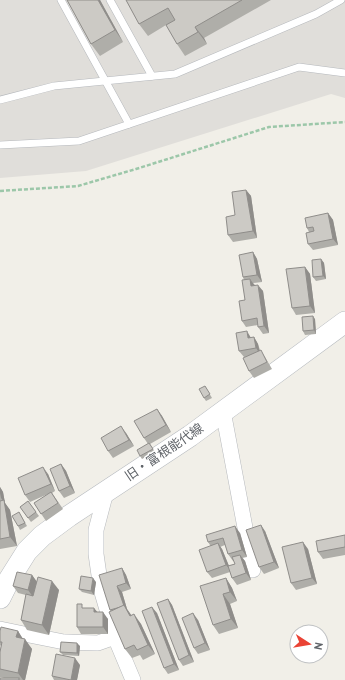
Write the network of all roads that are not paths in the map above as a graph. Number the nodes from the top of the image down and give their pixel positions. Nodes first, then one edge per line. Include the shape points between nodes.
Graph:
1 (61, 0) edge
2 (110, 0) edge
3 (342, 0) edge
4 (345, 73) edge
5 (152, 76) junction
6 (105, 81) junction
7 (0, 100) edge
8 (129, 124) junction
9 (0, 145) edge
10 (345, 322) edge
11 (223, 411) junction
12 (106, 492) junction
13 (253, 570) dead end
14 (5, 576) edge
15 (0, 598) edge
16 (0, 628) edge
17 (115, 637) junction
18 (134, 680) edge

1 - 6 lane
2 - 5 lane
3 - 5 lane via 316,14 175,74
4 - 8 lane via 299,68
5 - 6 lane
6 - 7 lane via 54,86
6 - 8 lane
8 - 9 lane via 79,141
10 - 11 street, 旧・富根能代線
11 - 12 street, 旧・富根能代線
11 - 13 street
12 - 14 street, 旧・富根能代線 via 42,536
12 - 17 street via 96,530 96,554 101,589
14 - 15 street, 旧・富根能代線
16 - 17 street via 64,642 98,643
17 - 18 street

